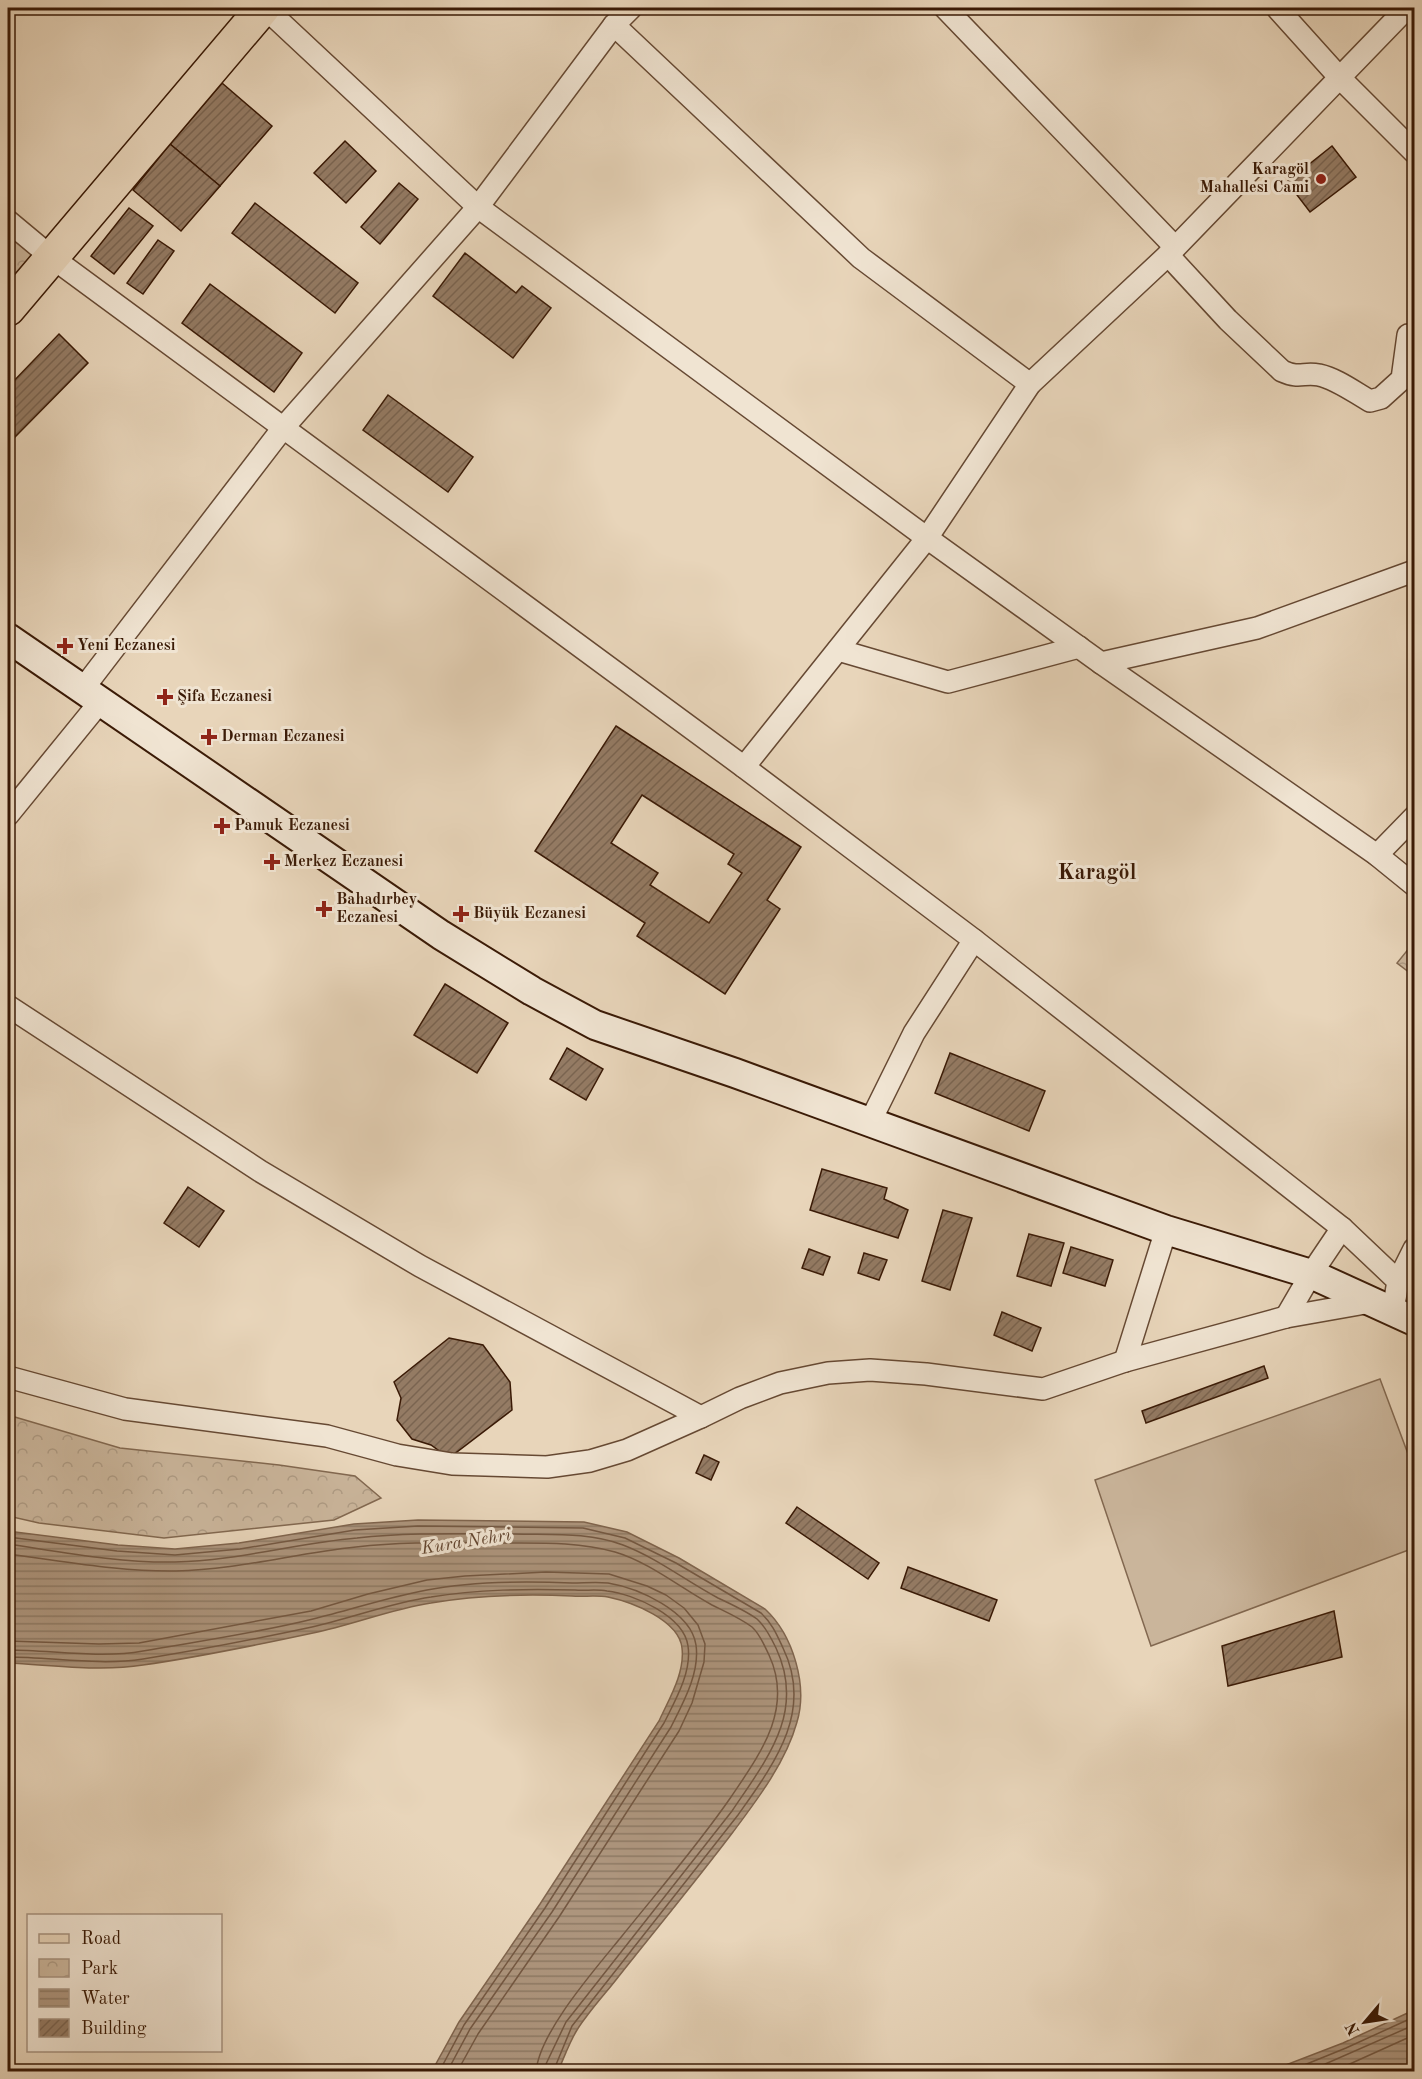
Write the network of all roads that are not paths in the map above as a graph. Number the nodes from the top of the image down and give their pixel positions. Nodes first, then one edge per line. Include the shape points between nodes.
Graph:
1 (264, 8) edge
2 (631, 8) edge
3 (945, 8) edge
4 (1277, 8) edge
5 (1407, 8) edge
6 (614, 25) junction
7 (1340, 78) junction
8 (1414, 152) edge
9 (478, 207) junction
10 (8, 221) edge
11 (1172, 251) junction
12 (50, 256) junction
13 (8, 309) edge
14 (1408, 335) dead end
15 (1030, 384) junction
16 (283, 428) junction
17 (927, 538) junction
18 (1414, 571) edge
19 (8, 638) edge
20 (1079, 647) junction
21 (838, 650) junction
22 (1101, 663) junction
23 (91, 696) junction
24 (744, 767) junction
25 (8, 814) edge
26 (1414, 817) edge
27 (1377, 855) junction
28 (1414, 885) edge
29 (974, 940) junction
30 (8, 1006) edge
31 (870, 1122) junction
32 (1342, 1228) junction
33 (1166, 1230) junction
34 (1414, 1249) edge
35 (1311, 1274) junction
36 (1398, 1281) junction
37 (1393, 1311) edge
38 (1286, 1317) junction
39 (1125, 1361) junction
40 (8, 1377) edge
41 (701, 1417) junction

1 - 9 street
1 - 12 main road
2 - 6 street
3 - 11 street
4 - 7 street
5 - 7 street
6 - 9 street
6 - 15 street via 861,258
7 - 8 street
7 - 11 street
9 - 16 street
9 - 17 street
10 - 12 street
11 - 14 street via 1228,320 1282,371 1292,375 1319,375 1370,401 1376,400 1404,375
11 - 15 street
12 - 13 main road
12 - 16 street
15 - 17 street
16 - 23 street
16 - 24 street
17 - 20 street
17 - 21 street
18 - 22 street via 1257,628
19 - 23 main road
20 - 21 street via 948,682
20 - 22 street
21 - 24 street
22 - 27 street
23 - 25 street
23 - 31 main road via 441,935 532,991 595,1025
24 - 29 street
26 - 27 street
27 - 28 street
29 - 31 street via 914,1033
29 - 32 street
30 - 41 street via 260,1171 410,1261
31 - 33 main road
32 - 35 street
32 - 36 street
33 - 35 main road
33 - 39 street
34 - 36 street
35 - 37 main road
35 - 38 street
36 - 37 street
37 - 38 street
38 - 39 street
39 - 41 street via 1043,1389 926,1374 870,1370 828,1373 780,1383
40 - 41 street via 125,1409 327,1437 452,1464 547,1467 590,1461 627,1450

